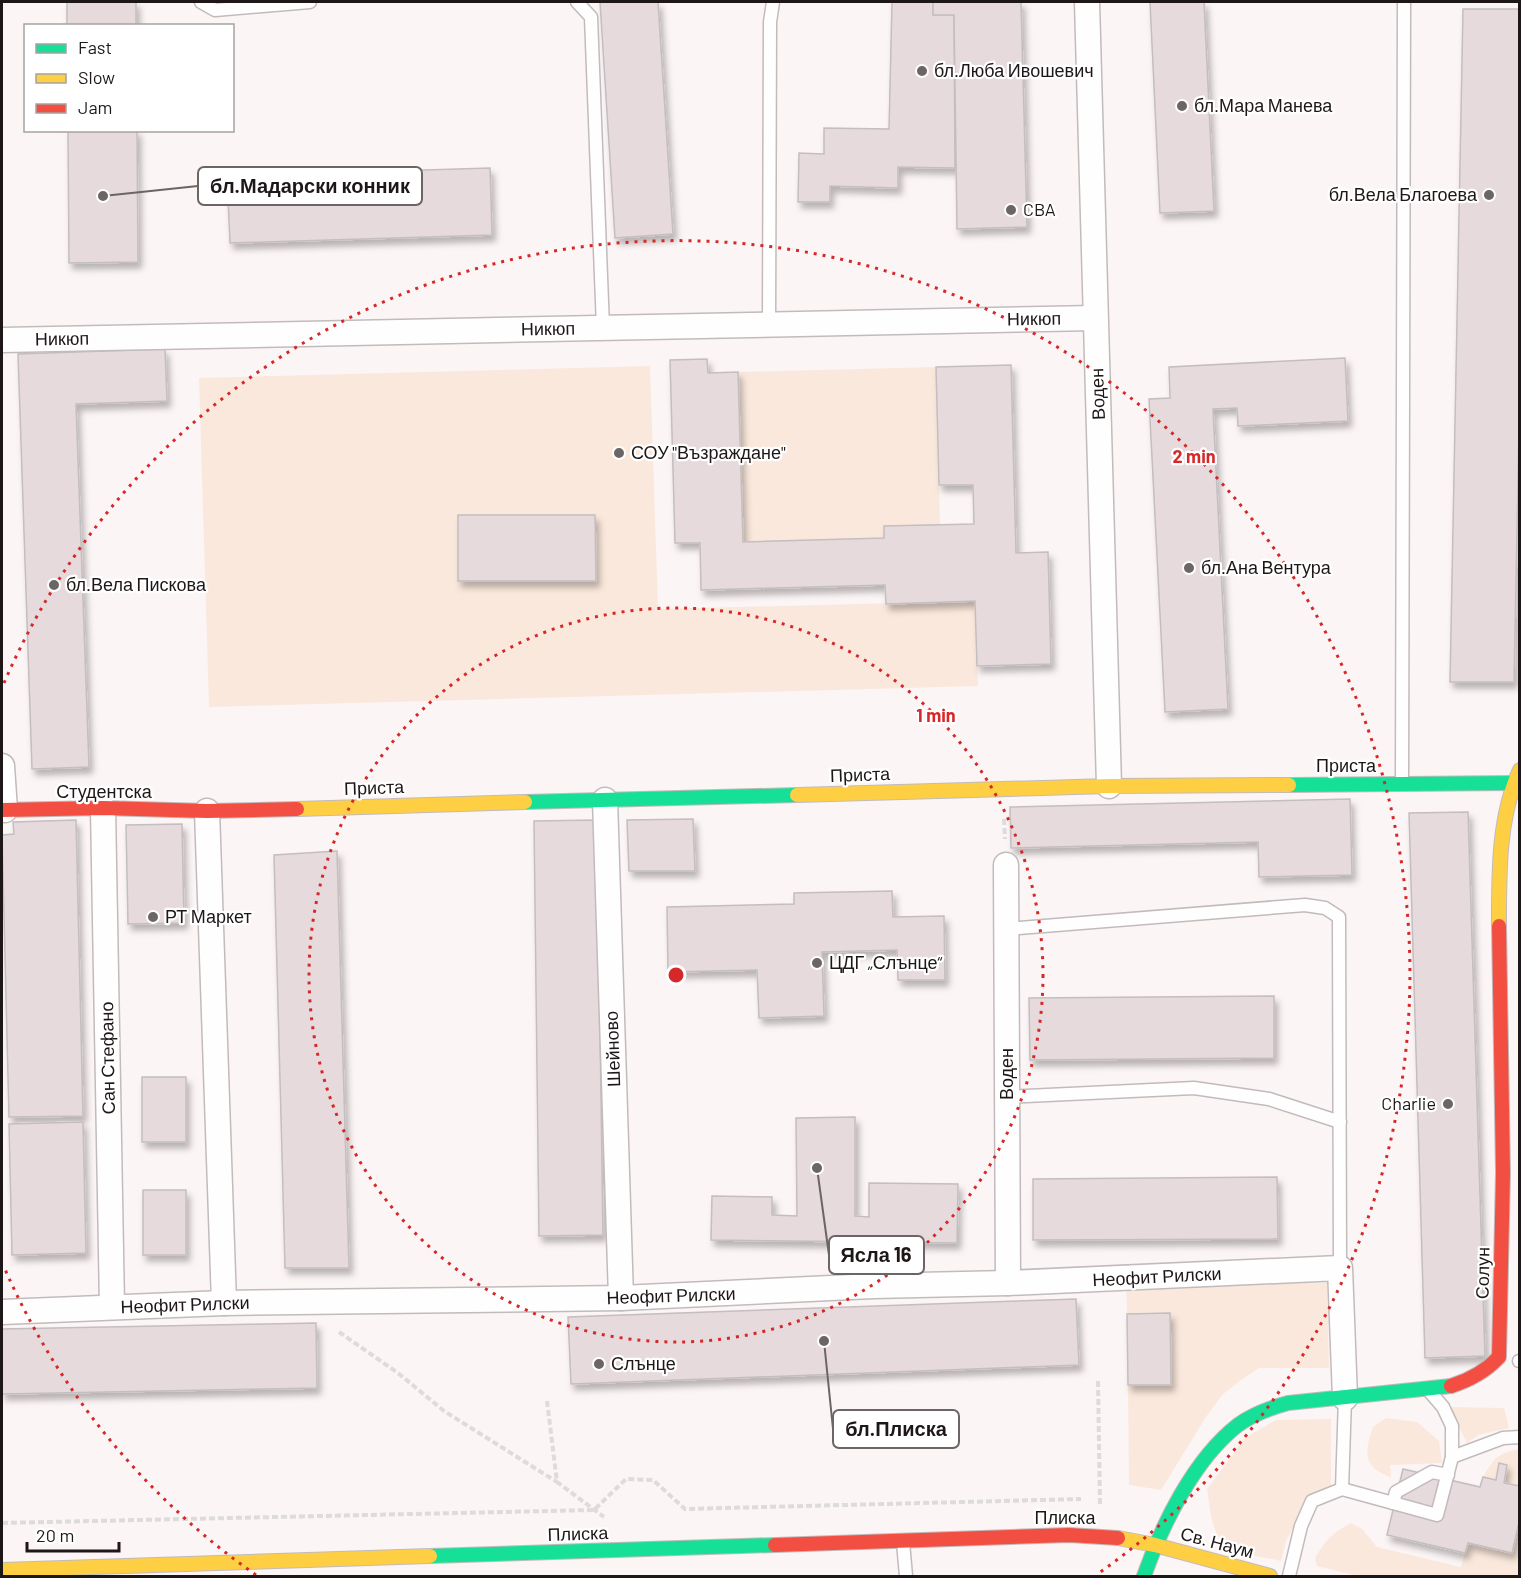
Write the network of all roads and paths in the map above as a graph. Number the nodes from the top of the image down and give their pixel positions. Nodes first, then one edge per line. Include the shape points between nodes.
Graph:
1 (201, 2) edge
2 (309, 2) edge
3 (577, 2) edge
4 (773, 2) edge
5 (1087, 2) edge
6 (1404, 2) edge
7 (1095, 318) junction
8 (769, 324) junction
9 (603, 328) junction
10 (2, 340) edge
11 (2, 766) edge
12 (1520, 770) edge
13 (1402, 784) junction
14 (1517, 784) edge
15 (1109, 786) junction
16 (1003, 789) junction
17 (605, 800) junction
18 (103, 808) junction
19 (3, 810) edge
20 (207, 811) junction
21 (1006, 865) joint
22 (1006, 929) junction
23 (1007, 1097) junction
24 (1340, 1122) junction
25 (1340, 1268) junction
26 (1008, 1283) junction
27 (621, 1298) junction
28 (224, 1303) junction
29 (112, 1307) junction
30 (2, 1312) edge
31 (339, 1332) dead end
32 (1514, 1360) edge
33 (1098, 1381) dead end
34 (1428, 1390) junction
35 (1345, 1398) junction
36 (547, 1401) dead end
37 (1520, 1437) edge
38 (1452, 1457) junction
39 (1448, 1475) junction
40 (557, 1482) junction
41 (1342, 1490) junction
42 (1081, 1499) dead end
43 (1393, 1503) junction
44 (594, 1509) junction
45 (2, 1523) edge
46 (611, 1523) dead end
47 (1100, 1536) junction
48 (903, 1541) junction
49 (1155, 1545) junction
50 (2, 1570) edge
51 (232, 1570) edge
52 (906, 1576) edge
53 (1144, 1576) edge
54 (1270, 1576) edge
55 (1289, 1576) edge

1 - 2 lane via 215,10
3 - 9 lane via 591,16
4 - 8 lane
5 - 7 street, Воден
6 - 13 lane
7 - 8 street, Никюп
7 - 15 street, Воден
8 - 9 street, Никюп
9 - 10 street, Никюп
11 - 19 street
12 - 14 street, Солун
13 - 14 street, Приста
13 - 15 street, Приста
14 - 32 street, Солун via 1502,836 1498,895 1503,1173
15 - 16 street, Приста
16 - 17 street, Приста
16 - 21 path
17 - 20 street, Приста
17 - 27 street, Шейново
18 - 19 street, Студентска
18 - 20 street, Студентска
18 - 29 street, Сан Стефано
20 - 28 street
21 - 22 street, Воден
22 - 23 street, Воден
22 - 24 lane via 1305,905 1325,908 1339,917
23 - 24 lane via 1194,1088 1269,1099
23 - 26 street, Воден
24 - 25 lane
25 - 26 street, Неофит Рилски
25 - 35 street
26 - 27 street, Неофит Рилски
27 - 28 street, Неофит Рилски
28 - 29 street, Неофит Рилски
29 - 30 street, Неофит Рилски
31 - 40 path via 444,1411
32 - 34 street, Солун via 1473,1379
33 - 47 path
34 - 35 street, Солун
34 - 38 lane via 1443,1407 1452,1426
35 - 41 lane
35 - 49 street, Солун via 1288,1404 1262,1411 1238,1425 1188,1482
36 - 40 path
37 - 38 lane via 1503,1438
38 - 39 lane
39 - 43 lane via 1432,1472 1396,1492
39 - 43 lane via 1437,1515
40 - 44 path
41 - 43 lane
41 - 55 lane via 1312,1501 1301,1526
42 - 44 path via 685,1509 653,1480 626,1479
44 - 45 path
44 - 46 path
47 - 48 street, Плиска
47 - 49 street, Плиска
48 - 51 street, Плиска
48 - 52 lane
49 - 53 street
49 - 54 street, Св. Наум
50 - 51 street, Плиска

